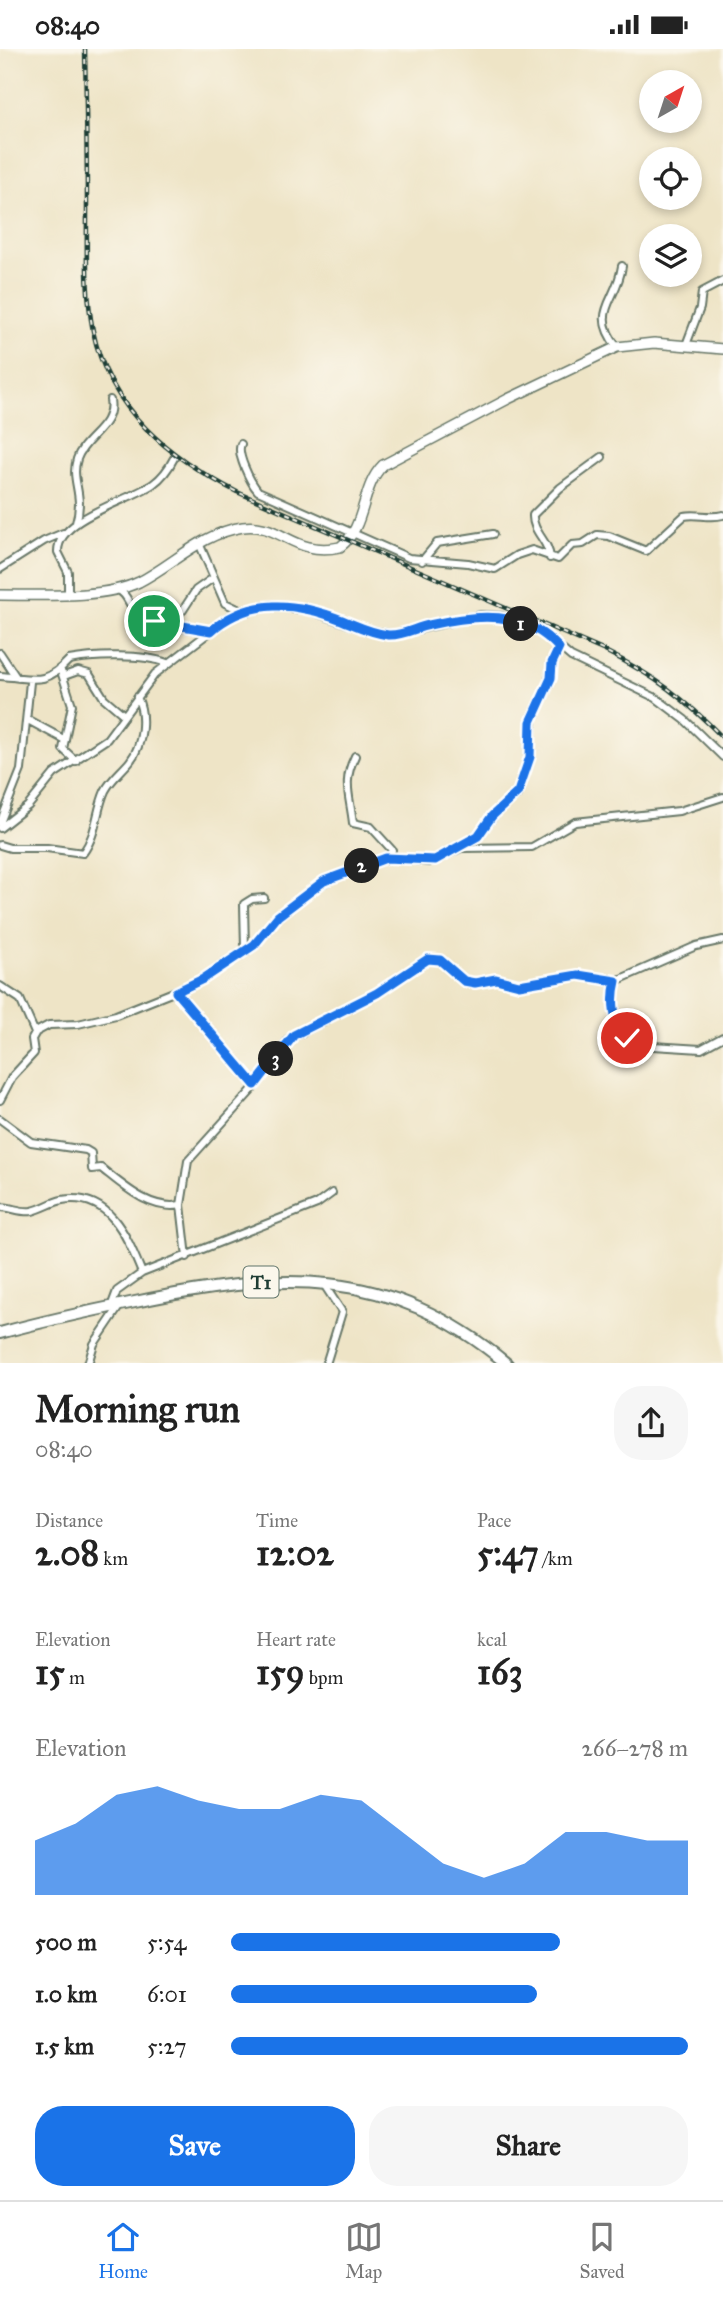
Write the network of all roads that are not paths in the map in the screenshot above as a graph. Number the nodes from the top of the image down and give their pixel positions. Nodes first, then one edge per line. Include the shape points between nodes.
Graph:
1 (622, 266) dead end
2 (723, 281) edge
3 (686, 345) junction
4 (617, 347) junction
5 (723, 349) edge
6 (110, 400) dead end
7 (241, 444) dead end
8 (602, 457) dead end
9 (174, 458) dead end
10 (723, 515) edge
11 (76, 523) junction
12 (63, 533) junction
13 (352, 534) junction
14 (493, 534) dead end
15 (542, 538) junction
16 (199, 543) junction
17 (535, 550) junction
18 (550, 558) junction
19 (422, 561) junction
20 (0, 569) edge
21 (213, 578) junction
22 (115, 589) junction
23 (68, 593) junction
24 (0, 595) edge
25 (242, 611) junction
26 (166, 623) junction
27 (211, 631) junction
28 (559, 648) junction
29 (0, 653) edge
30 (167, 663) junction
31 (62, 674) junction
32 (0, 676) edge
33 (16, 677) junction
34 (30, 682) junction
35 (137, 697) junction
36 (124, 715) junction
37 (28, 720) junction
38 (65, 740) junction
39 (355, 756) dead end
40 (723, 757) edge
41 (76, 761) junction
42 (723, 797) edge
43 (0, 826) edge
44 (0, 845) edge
45 (461, 848) junction
46 (389, 858) junction
47 (264, 898) dead end
48 (723, 940) edge
49 (246, 950) junction
50 (616, 981) junction
51 (0, 986) edge
52 (176, 992) junction
53 (35, 1033) junction
54 (723, 1037) edge
55 (255, 1085) junction
56 (0, 1100) edge
57 (0, 1119) edge
58 (332, 1193) dead end
59 (181, 1205) junction
60 (0, 1207) edge
61 (187, 1257) junction
62 (142, 1273) junction
63 (323, 1283) junction
64 (116, 1306) junction
65 (0, 1333) edge
66 (88, 1363) edge
67 (326, 1363) edge
68 (507, 1363) edge

1 - 4 street via 604,317
2 - 3 street via 702,292
3 - 4 street
3 - 5 street
4 - 13 street via 389,461 372,480
6 - 11 street via 110,414 77,459 74,477 81,507
7 - 13 street via 238,452 258,491
8 - 15 street via 559,488 533,515
9 - 11 street via 156,482
10 - 18 street via 679,519 646,551 597,535 572,545 558,559
11 - 12 street
12 - 20 street
12 - 23 street via 58,552 68,572
13 - 16 street via 340,547 322,550 301,547 262,526 236,528
13 - 19 street
14 - 19 street via 437,543
15 - 17 street
15 - 18 street
16 - 21 street
16 - 22 street via 146,578
17 - 18 street
17 - 19 street via 495,569
21 - 25 street via 225,603
21 - 26 street
22 - 23 street
22 - 26 street via 145,619
23 - 24 street
25 - 27 street
25 - 28 street via 271,605 295,607 393,635 496,615 538,629
26 - 27 street
27 - 30 street
28 - 40 street via 656,698
28 - 45 street via 531,722 530,757 517,795
29 - 33 street
30 - 31 street via 148,657 85,657 69,660
30 - 35 street via 147,680
31 - 34 street
31 - 36 street via 89,674 104,698
31 - 38 street via 72,705
32 - 33 street
33 - 34 street
34 - 37 street
35 - 36 street
35 - 44 street via 142,726 134,754 106,789 83,853
36 - 41 street via 107,739
37 - 38 street
37 - 43 street via 22,770
38 - 41 street via 64,752
39 - 46 street via 346,783 353,823 369,826 378,834 392,850
41 - 43 street via 54,774 28,806
42 - 45 street via 680,811 575,822 532,847
45 - 46 street via 429,862
46 - 49 street via 324,881 278,916
47 - 49 street via 252,899 243,907
48 - 50 street via 696,946
49 - 52 street
50 - 54 street via 617,1025 637,1045 701,1049
50 - 55 street via 578,975 519,985 496,979 475,983 464,981 440,960 428,959 377,993 294,1035
51 - 53 street via 20,999
52 - 53 street via 116,1015 54,1024
52 - 55 street
53 - 56 street via 34,1053 12,1077
55 - 59 street via 188,1161
57 - 59 street via 31,1142 86,1150 91,1153 92,1169 101,1168 144,1198 163,1206
58 - 61 street via 317,1204
59 - 61 street
60 - 62 street via 31,1211 64,1200 92,1201 120,1224
61 - 62 street
62 - 64 street via 117,1291
63 - 64 highway, T1 via 220,1284
63 - 67 street via 342,1312
63 - 68 highway, T1 via 366,1290 412,1306 457,1328
64 - 65 highway, T1
64 - 66 street

